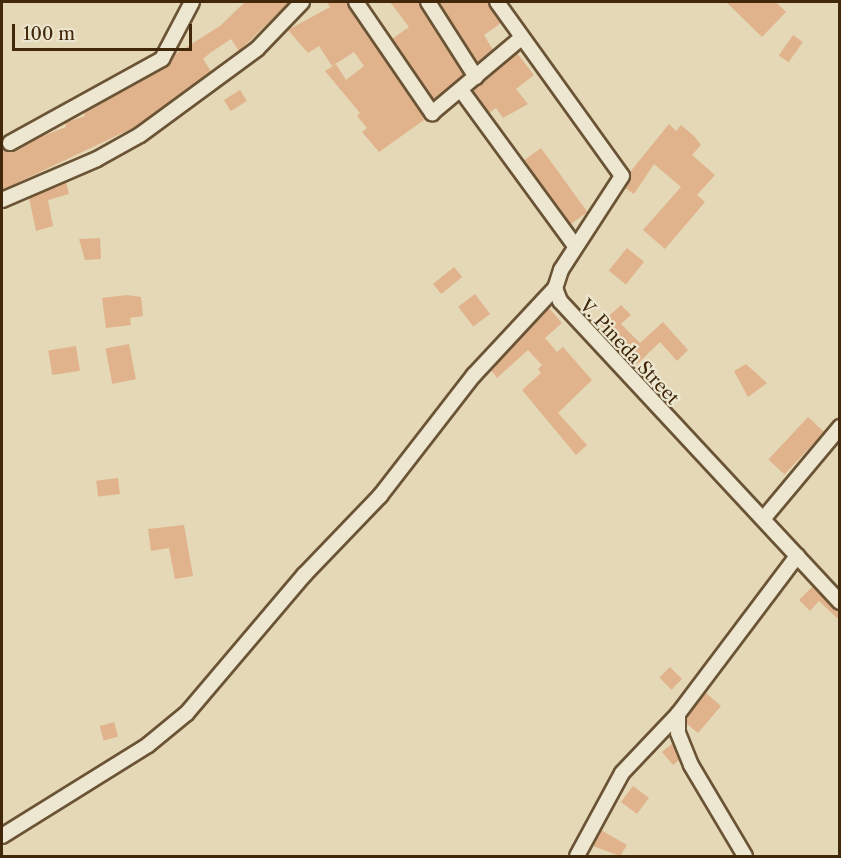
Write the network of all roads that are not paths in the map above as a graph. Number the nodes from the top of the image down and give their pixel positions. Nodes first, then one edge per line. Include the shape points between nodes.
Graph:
1 (192, 2) edge
2 (302, 2) edge
3 (356, 2) edge
4 (428, 2) edge
5 (497, 2) edge
6 (521, 38) junction
7 (476, 77) junction
8 (461, 90) junction
9 (10, 143) dead end
10 (2, 200) edge
11 (575, 246) junction
12 (555, 288) junction
13 (840, 427) edge
14 (764, 518) junction
15 (797, 556) junction
16 (840, 602) edge
17 (678, 714) junction
18 (2, 836) edge
19 (577, 856) edge
20 (745, 856) edge

1 - 9 street via 162,59
2 - 10 street via 257,49 140,135 97,159
3 - 8 street via 426,109 432,113
4 - 7 street
5 - 6 street
6 - 7 street
6 - 11 street via 622,176
7 - 8 street
8 - 11 street
11 - 12 street
12 - 14 street, V. Pineda Street via 580,328
12 - 18 street via 474,375 380,496 304,575 187,713 148,745
13 - 14 street
14 - 15 street, V. Pineda Street
15 - 16 street, V. Pineda Street
15 - 17 street
17 - 19 street via 622,773
17 - 20 street via 678,732 688,759

